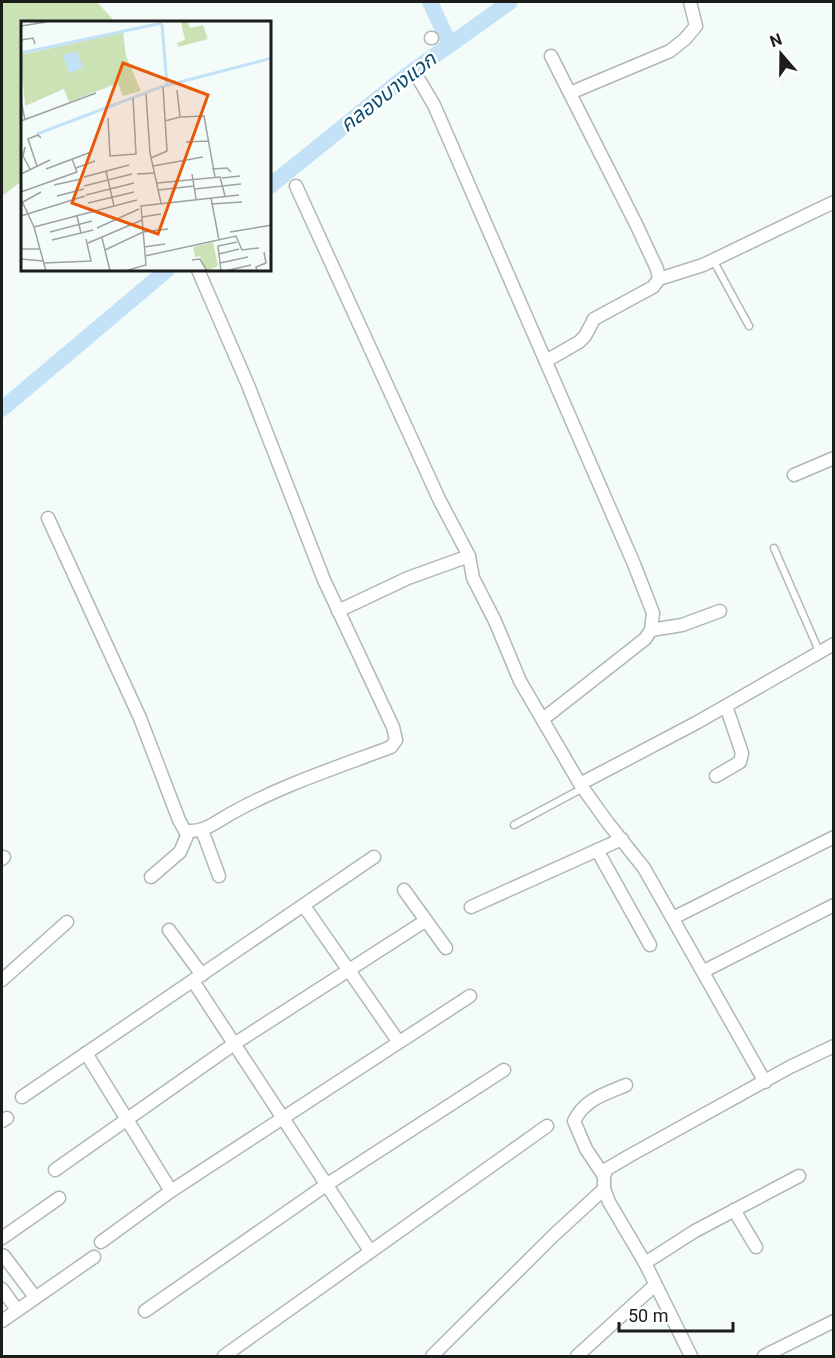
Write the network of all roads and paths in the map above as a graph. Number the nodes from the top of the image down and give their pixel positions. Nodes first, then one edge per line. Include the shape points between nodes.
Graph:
1 (690, 2) edge
2 (551, 56) dead end
3 (418, 78) dead end
4 (570, 93) junction
5 (296, 186) dead end
6 (834, 202) edge
7 (713, 260) junction
8 (199, 272) edge
9 (658, 279) junction
10 (749, 326) dead end
11 (546, 361) junction
12 (834, 459) edge
13 (794, 475) dead end
14 (48, 518) dead end
15 (774, 548) dead end
16 (469, 556) junction
17 (338, 611) junction
18 (720, 611) dead end
19 (651, 630) junction
20 (834, 644) edge
21 (819, 651) junction
22 (726, 706) junction
23 (543, 719) junction
24 (716, 776) dead end
25 (582, 786) junction
26 (514, 825) dead end
27 (202, 830) junction
28 (189, 831) junction
29 (834, 837) edge
30 (622, 839) junction
31 (597, 850) junction
32 (374, 857) dead end
33 (219, 876) dead end
34 (151, 877) dead end
35 (404, 890) dead end
36 (834, 905) edge
37 (304, 906) junction
38 (471, 907) dead end
39 (674, 918) junction
40 (425, 921) junction
41 (67, 922) dead end
42 (169, 930) dead end
43 (650, 945) dead end
44 (446, 948) dead end
45 (348, 971) junction
46 (704, 971) junction
47 (198, 978) junction
48 (2, 980) edge
49 (470, 996) dead end
50 (398, 1041) junction
51 (234, 1044) junction
52 (834, 1046) edge
53 (86, 1053) junction
54 (504, 1070) dead end
55 (765, 1082) junction
56 (626, 1085) dead end
57 (21, 1097) dead end
58 (283, 1118) junction
59 (128, 1121) junction
60 (547, 1126) dead end
61 (55, 1170) dead end
62 (799, 1176) dead end
63 (604, 1182) junction
64 (326, 1185) junction
65 (171, 1191) junction
66 (59, 1198) dead end
67 (734, 1210) junction
68 (2, 1238) edge
69 (101, 1242) dead end
70 (756, 1247) dead end
71 (370, 1251) junction
72 (2, 1256) edge
73 (94, 1257) dead end
74 (645, 1263) junction
75 (655, 1285) junction
76 (2, 1289) edge
77 (35, 1297) junction
78 (17, 1310) junction
79 (145, 1311) dead end
80 (2, 1321) edge
81 (834, 1321) edge
82 (224, 1356) edge
83 (432, 1356) edge
84 (578, 1356) edge
85 (691, 1356) edge
86 (764, 1356) edge

1 - 4 street via 696,26 670,51
2 - 4 street
3 - 11 street via 434,105
4 - 9 street via 657,269
5 - 16 street via 439,499
6 - 7 street
7 - 9 street
7 - 10 lane
8 - 17 street
9 - 11 street via 653,287 594,319 579,342
11 - 19 street via 634,564 653,613
12 - 13 street
14 - 28 street via 141,718 179,820
15 - 21 lane
16 - 17 street via 408,578
16 - 23 street via 473,578 520,681
17 - 27 street via 396,740 391,747 267,794
18 - 19 street via 682,625
19 - 23 street via 645,639
20 - 21 street
21 - 22 street
22 - 24 street via 742,753 740,762
22 - 25 street
23 - 25 street
25 - 26 lane
25 - 30 street
27 - 28 street
27 - 33 street
28 - 34 street via 180,852
29 - 39 street
30 - 31 street
30 - 39 street
31 - 38 street
31 - 43 street
32 - 37 street
35 - 40 street
36 - 46 street
37 - 45 street
37 - 47 street
39 - 46 street
40 - 44 street
40 - 45 street
41 - 48 street
42 - 47 street
45 - 50 street
45 - 51 street
46 - 55 street
47 - 51 street
47 - 53 street
49 - 50 street
50 - 58 street
51 - 58 street
51 - 59 street
52 - 55 street
53 - 57 street
53 - 59 street
54 - 64 street
55 - 63 street via 607,1169
56 - 63 street via 589,1101 574,1120
58 - 64 street
58 - 65 street
59 - 61 street
59 - 65 street
60 - 71 street
62 - 67 street
63 - 74 street via 609,1202
63 - 83 street
64 - 71 street
64 - 79 street
65 - 69 street
66 - 68 street
67 - 70 street
67 - 74 street
71 - 82 street
72 - 77 street
73 - 77 street
74 - 75 street
75 - 84 street
75 - 85 street
76 - 78 street
77 - 78 street
78 - 80 street
81 - 86 street

